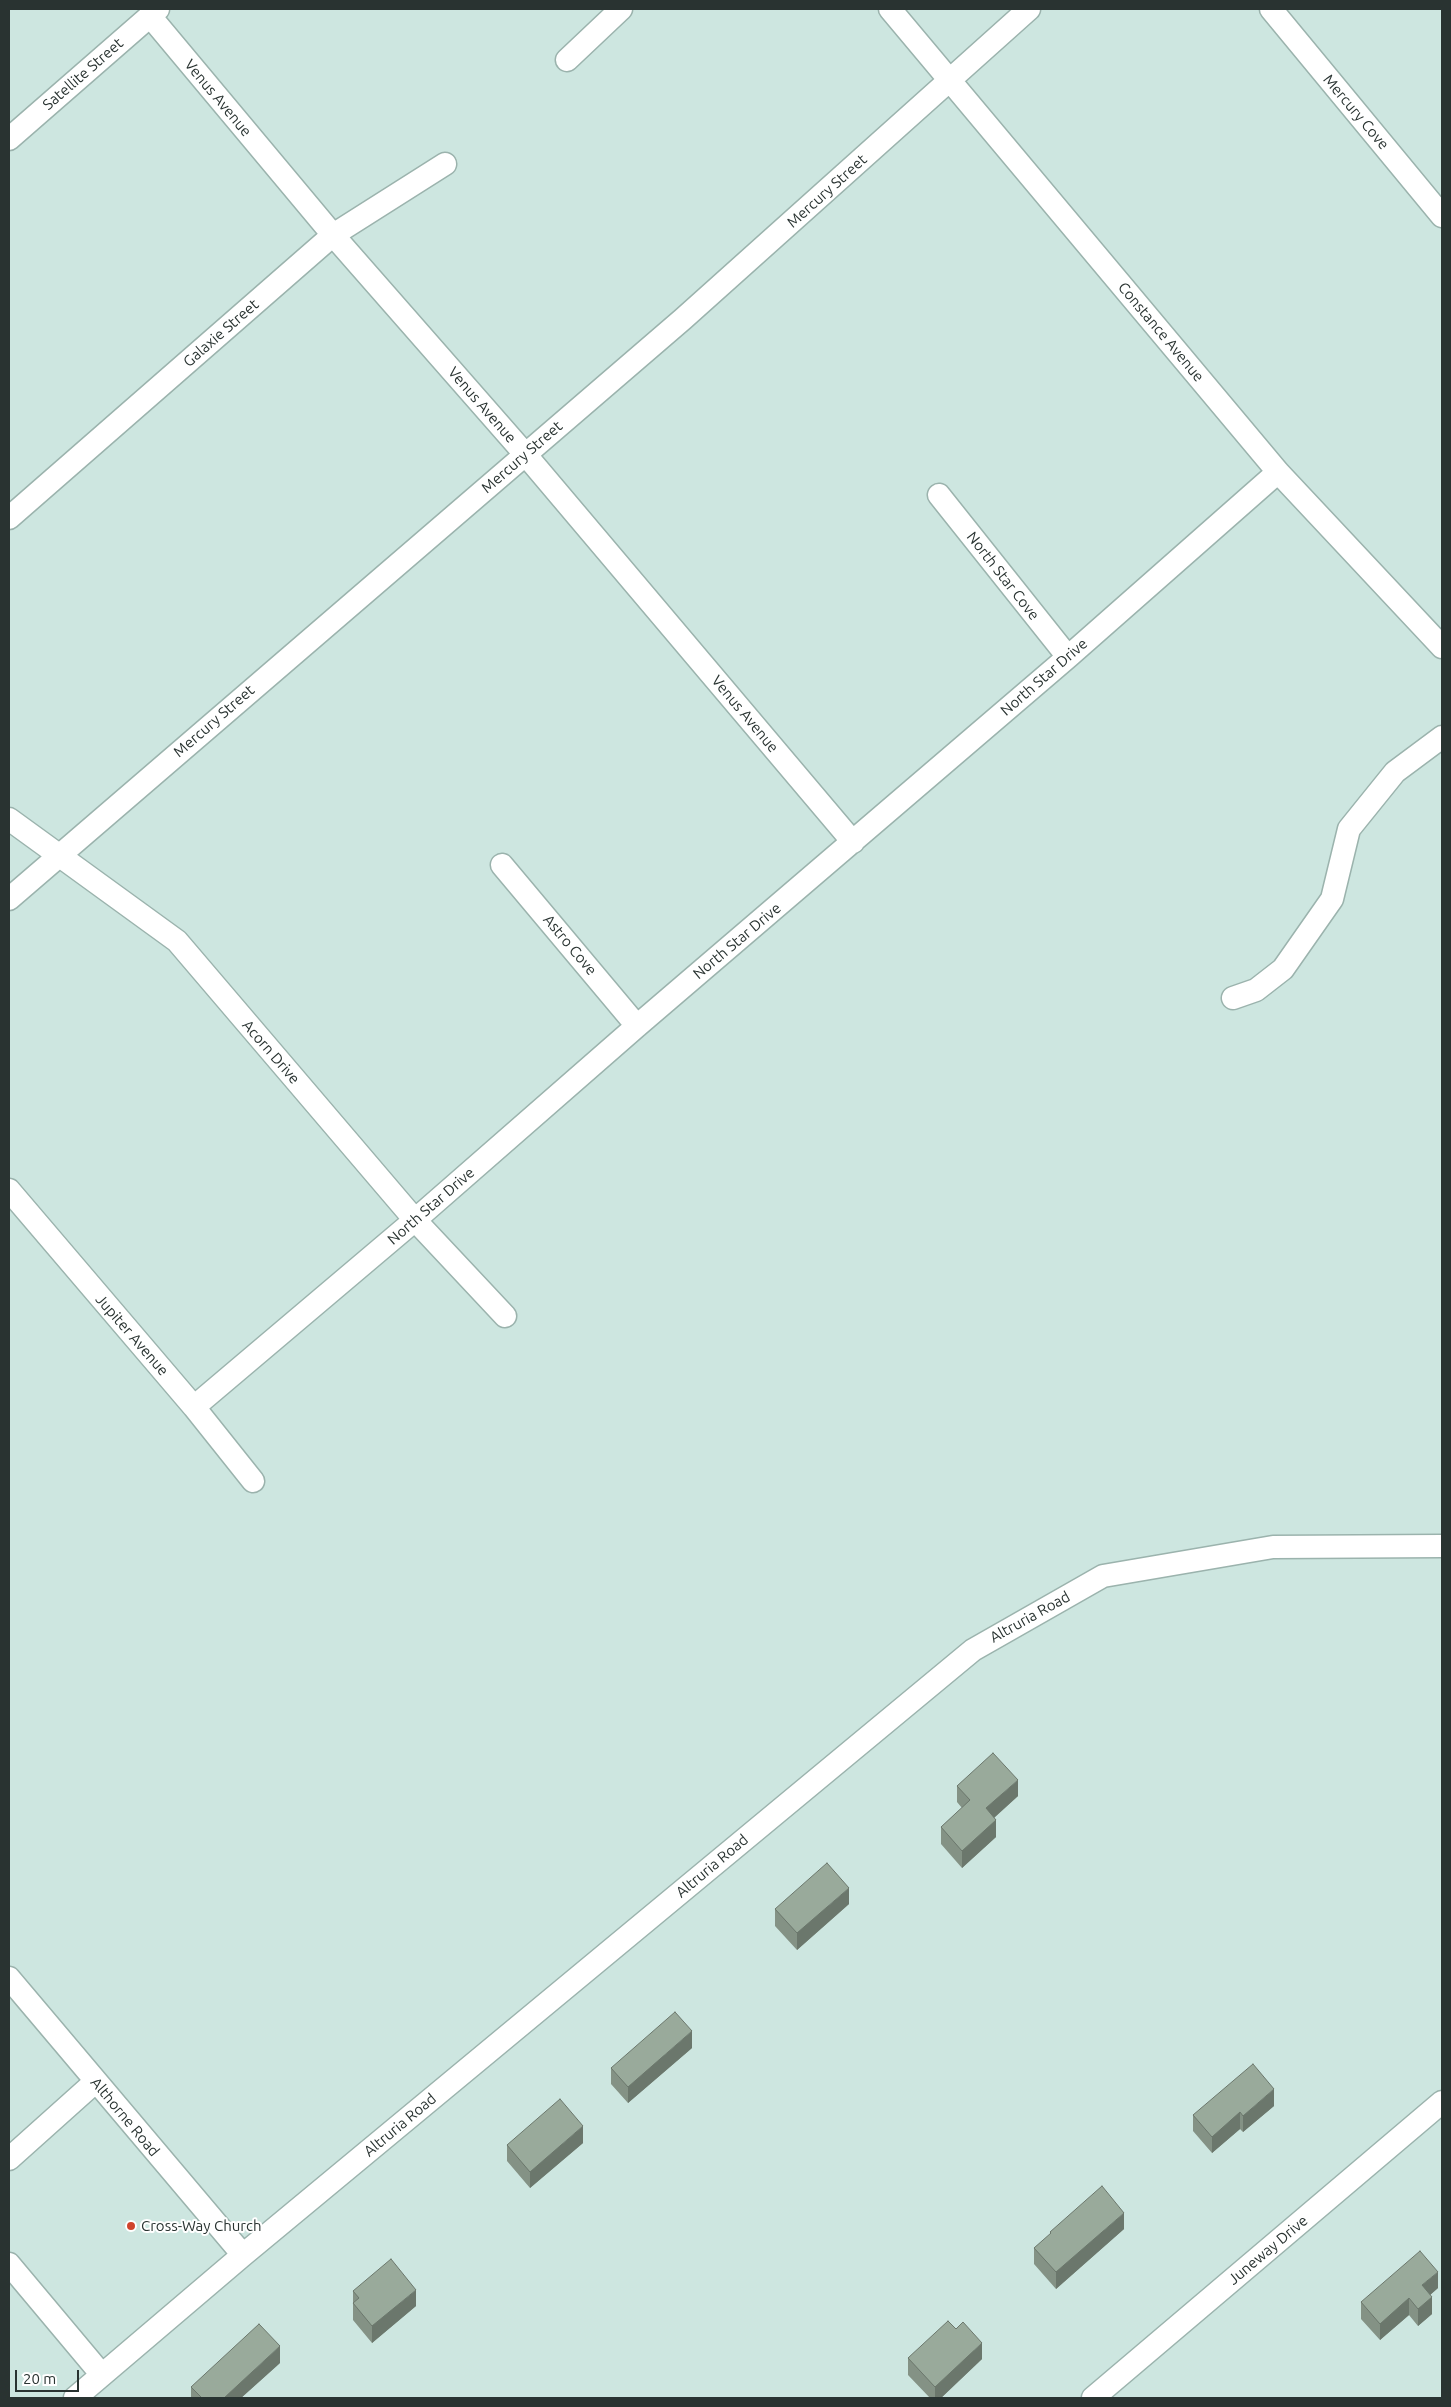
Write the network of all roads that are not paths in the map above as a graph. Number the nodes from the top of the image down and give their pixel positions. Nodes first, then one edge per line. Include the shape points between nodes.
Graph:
1 (621, 9) edge
2 (890, 9) edge
3 (1029, 9) edge
4 (1271, 9) edge
5 (154, 12) edge
6 (567, 60) dead end
7 (951, 79) junction
8 (9, 139) edge
9 (445, 164) dead end
10 (1442, 216) edge
11 (333, 236) junction
12 (525, 454) junction
13 (1278, 472) junction
14 (939, 495) dead end
15 (9, 518) edge
16 (1442, 647) edge
17 (1068, 657) junction
18 (1442, 737) edge
19 (9, 819) edge
20 (853, 842) junction
21 (58, 855) junction
22 (502, 865) dead end
23 (9, 899) edge
24 (1233, 998) dead end
25 (637, 1026) junction
26 (9, 1190) edge
27 (415, 1220) junction
28 (505, 1316) dead end
29 (194, 1407) junction
30 (253, 1482) dead end
31 (1442, 1546) edge
32 (9, 1978) edge
33 (95, 2082) junction
34 (1442, 2102) edge
35 (9, 2159) edge
36 (243, 2255) junction
37 (9, 2264) edge
38 (102, 2375) junction
39 (75, 2398) edge
40 (1093, 2398) edge

1 - 6 street
2 - 7 street, Constance Avenue
3 - 7 street, Mercury Street
4 - 10 street, Mercury Cove
5 - 8 street, Satellite Street
5 - 11 street, Venus Avenue
7 - 12 street, Mercury Street via 683,319
7 - 13 street, Constance Avenue
9 - 11 street, Galaxie Street
11 - 12 street, Venus Avenue
11 - 15 street, Galaxie Street
12 - 20 street, Venus Avenue
12 - 21 street, Mercury Street
13 - 16 street, Constance Avenue
13 - 17 street, North Star Drive
14 - 17 street, North Star Cove
17 - 20 street, North Star Drive
18 - 24 street via 1395,772 1348,828 1332,899 1283,969 1256,990
19 - 21 street, Acorn Drive
20 - 25 street, North Star Drive
21 - 23 street, Mercury Street
21 - 27 street, Acorn Drive via 177,941
22 - 25 street, Astro Cove
25 - 27 street, North Star Drive
26 - 29 street, Jupiter Avenue
27 - 28 street, Acorn Drive
27 - 29 street, North Star Drive
29 - 30 street, Jupiter Avenue
31 - 36 street, Altruria Road via 1273,1547 1103,1576 973,1650
32 - 33 street, Althorne Road
33 - 35 street
33 - 36 street, Althorne Road
34 - 40 street, Juneway Drive
36 - 38 street, Altruria Road
37 - 38 street
38 - 39 street, Altruria Road

